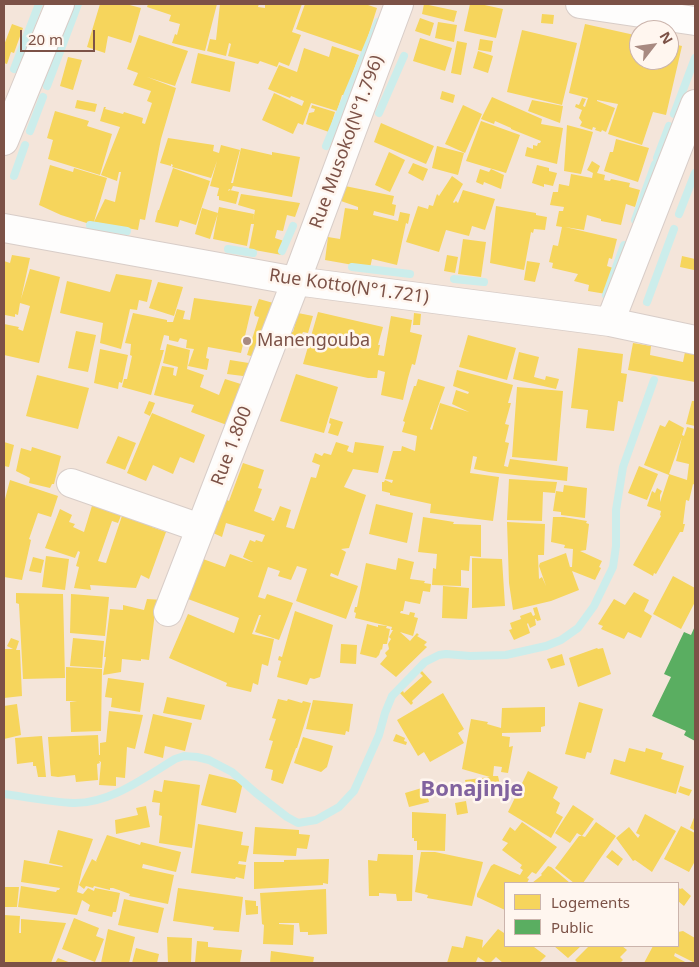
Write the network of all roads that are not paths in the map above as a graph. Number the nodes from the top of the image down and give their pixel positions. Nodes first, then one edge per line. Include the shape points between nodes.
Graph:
1 (60, 4) edge
2 (399, 4) edge
3 (580, 4) edge
4 (695, 22) edge
5 (695, 104) edge
6 (4, 141) edge
7 (4, 228) edge
8 (296, 281) junction
9 (610, 322) junction
10 (695, 340) edge
11 (71, 484) dead end
12 (200, 528) junction
13 (168, 612) dead end

1 - 6 street
2 - 8 street, Rue Musoko(N°1.796)
3 - 4 street
5 - 9 street
7 - 8 street, Rue Kotto(N°1.721)
8 - 9 street, Rue Kotto(N°1.721)
8 - 12 street, Rue 1.800
9 - 10 street, Rue Kotto(N°1.721)
11 - 12 street
12 - 13 street, Rue 1.800

